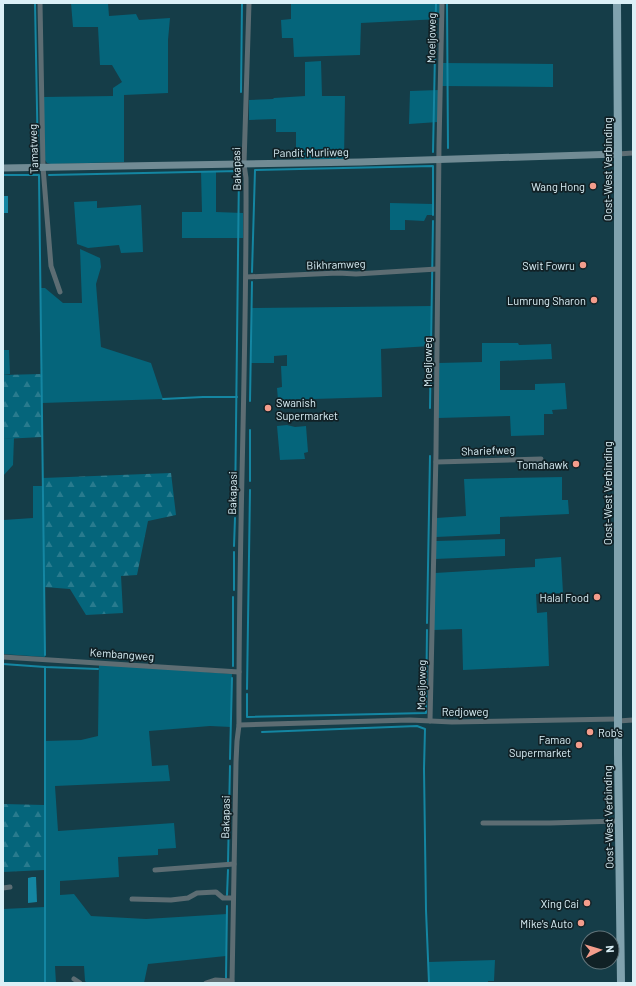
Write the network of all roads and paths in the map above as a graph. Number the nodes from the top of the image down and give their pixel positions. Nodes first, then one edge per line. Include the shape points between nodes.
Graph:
1 (40, 3) edge
2 (249, 3) edge
3 (442, 3) edge
4 (617, 3) edge
5 (633, 153) edge
6 (618, 154) junction
7 (439, 159) junction
8 (244, 164) junction
9 (43, 167) junction
10 (3, 168) edge
11 (436, 269) junction
12 (246, 277) junction
13 (60, 292) dead end
14 (542, 458) dead end
15 (436, 462) junction
16 (3, 657) edge
17 (239, 672) junction
18 (430, 720) junction
19 (618, 720) junction
20 (633, 720) edge
21 (240, 725) junction
22 (619, 821) junction
23 (483, 823) dead end
24 (234, 864) junction
25 (155, 870) dead end
26 (10, 887) dead end
27 (3, 888) edge
28 (132, 898) dead end
29 (233, 898) junction
30 (74, 979) dead end
31 (232, 982) edge
32 (80, 983) edge
33 (206, 983) edge
34 (621, 983) edge

1 - 9 street, Tamatweg
2 - 8 street, Bakapasi
3 - 7 street, Moeljoweg
4 - 6 main road, Oost-West Verbinding
5 - 6 street
6 - 7 street, Pandit Murliweg
6 - 19 main road, Oost-West Verbinding
7 - 8 street, Pandit Murliweg
7 - 11 street, Moeljoweg
8 - 9 street, Pandit Murliweg
8 - 12 street, Bakapasi
9 - 10 street, Pandit Murliweg
9 - 13 street, Tamatweg via 51,266
11 - 12 street, Bikhramweg
11 - 15 street, Moeljoweg
12 - 17 street, Bakapasi
14 - 15 street, Shariefweg
15 - 18 street, Moeljoweg
16 - 17 street, Kembangweg
17 - 21 street, Bakapasi
18 - 19 street, Redjoweg
18 - 21 street, Redjoweg
19 - 20 street, Redjoweg
19 - 22 main road, Oost-West Verbinding
21 - 24 street, Bakapasi via 236,748
22 - 23 street
22 - 34 main road, Oost-West Verbinding
24 - 25 street
24 - 29 street, Bakapasi
26 - 27 street
28 - 29 street via 171,900 188,898 197,893 216,892 223,898
29 - 31 street, Bakapasi
30 - 32 street
31 - 33 street via 215,980

